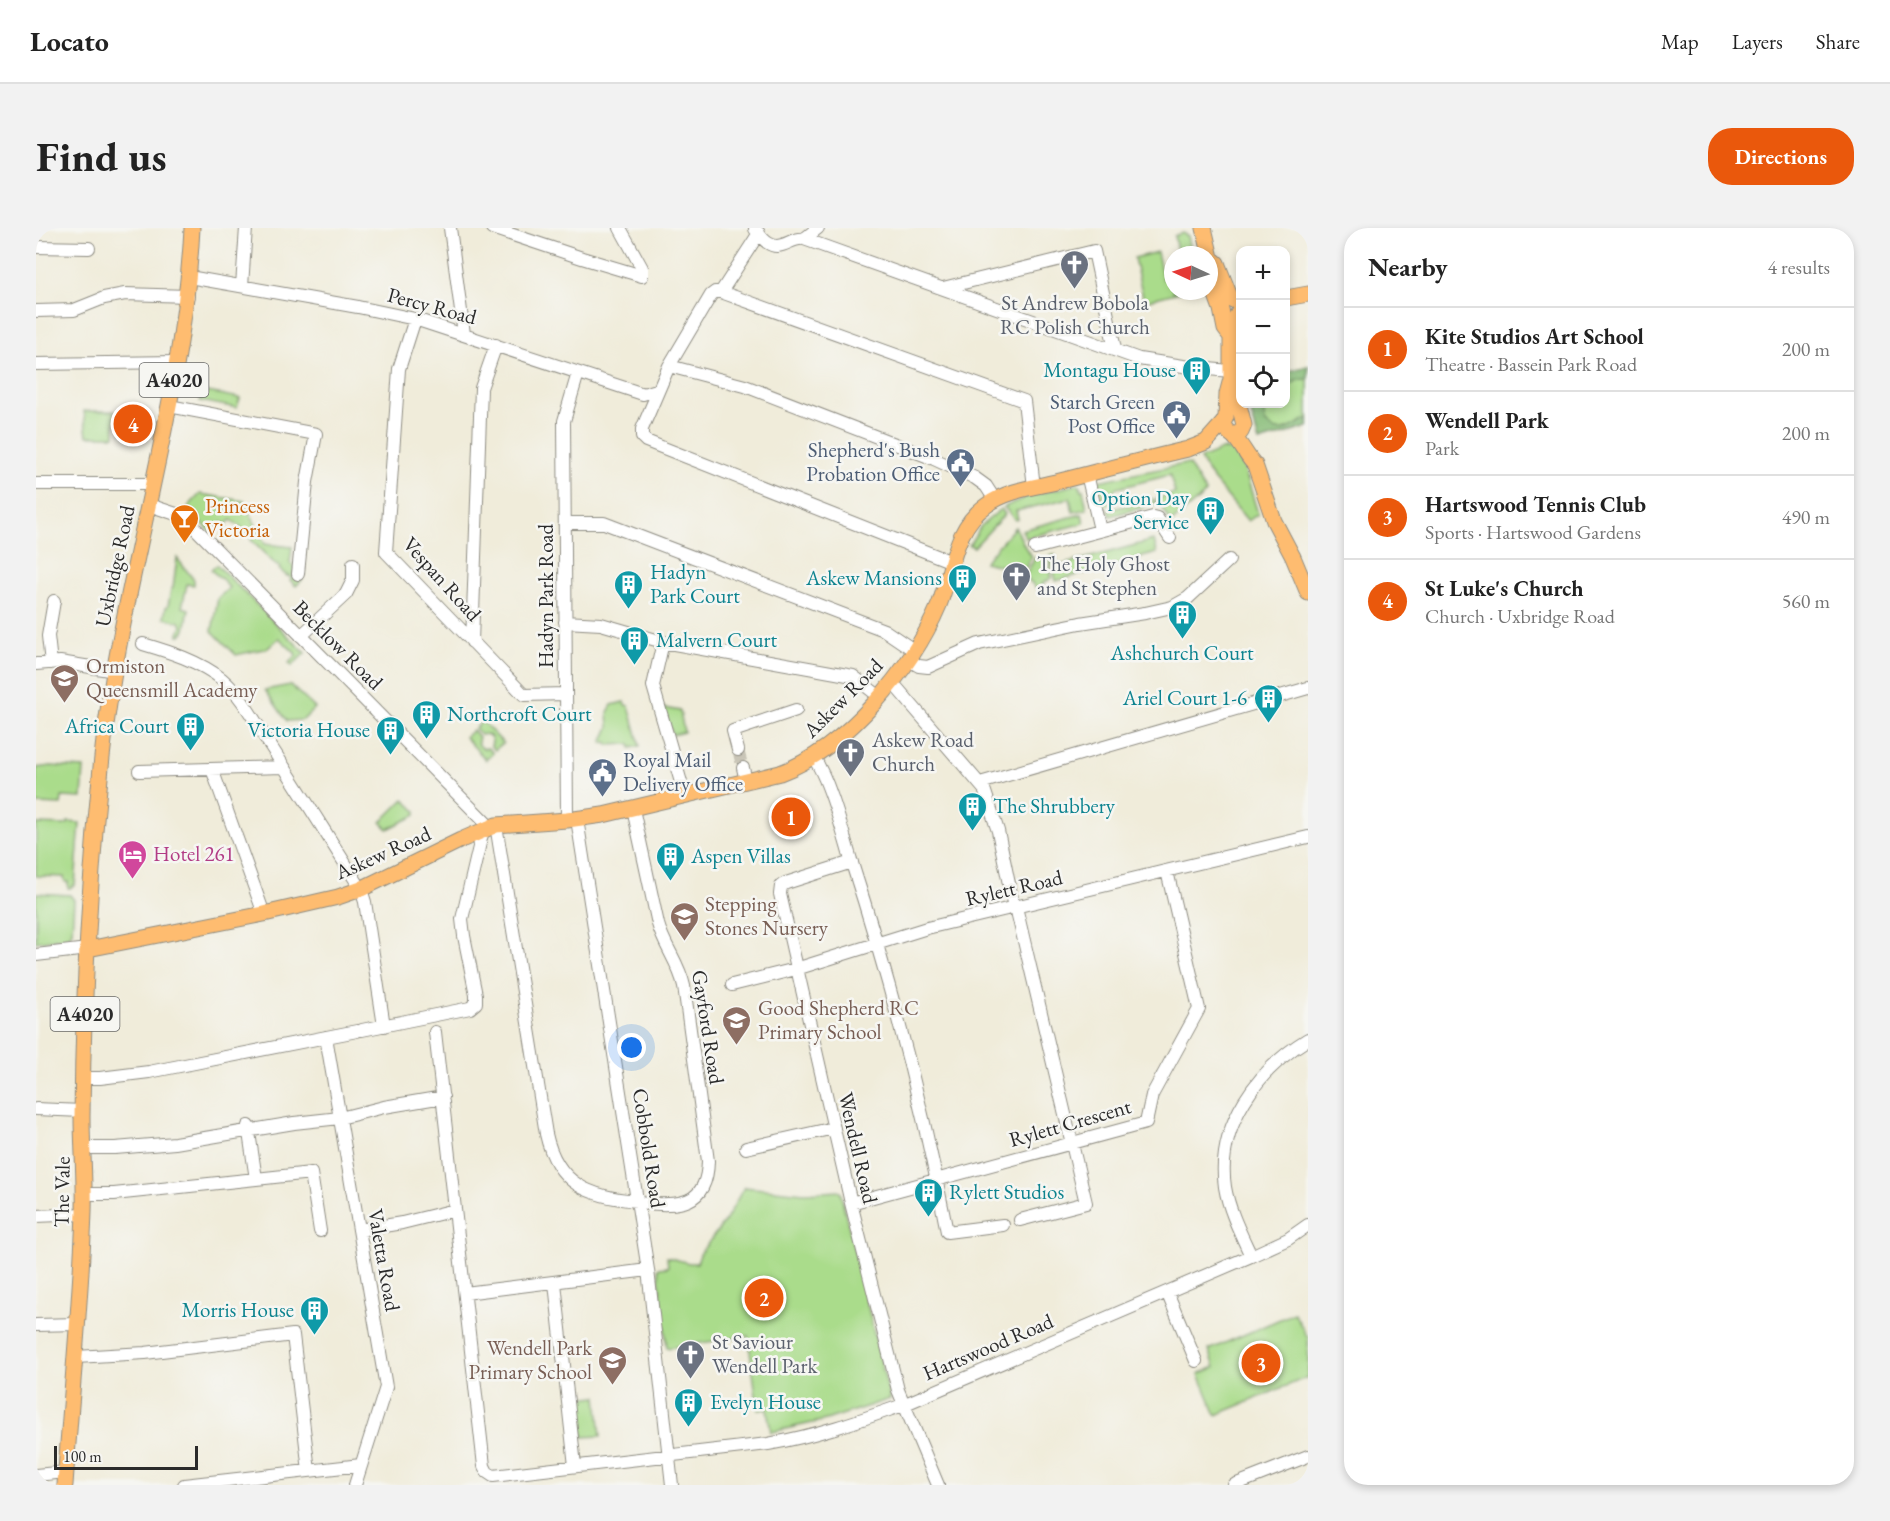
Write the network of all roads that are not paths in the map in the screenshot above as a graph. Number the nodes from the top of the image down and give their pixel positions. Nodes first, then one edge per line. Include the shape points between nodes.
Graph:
1 (192, 228) edge
2 (246, 228) edge
3 (450, 228) edge
4 (492, 228) edge
5 (620, 228) edge
6 (818, 228) edge
7 (1204, 228) edge
8 (757, 231) edge
9 (804, 239) junction
10 (1207, 246) edge
11 (36, 247) edge
12 (89, 248) dead end
13 (1218, 266) edge
14 (189, 277) junction
15 (242, 286) junction
16 (943, 288) junction
17 (1218, 288) edge
18 (721, 292) junction
19 (1308, 294) edge
20 (188, 296) junction
21 (1290, 297) edge
22 (1233, 307) edge
23 (36, 311) edge
24 (415, 320) junction
25 (464, 334) junction
26 (496, 345) junction
27 (1115, 349) junction
28 (178, 362) junction
29 (36, 364) edge
30 (669, 366) junction
31 (578, 373) junction
32 (1231, 375) junction
33 (657, 390) junction
34 (169, 406) junction
35 (1233, 426) junction
36 (1087, 474) junction
37 (36, 484) edge
38 (153, 484) junction
39 (1034, 487) junction
40 (995, 500) junction
41 (149, 505) junction
42 (565, 523) junction
43 (1100, 530) junction
44 (1170, 538) dead end
45 (1035, 548) dead end
46 (1229, 560) dead end
47 (952, 562) junction
48 (353, 564) dead end
49 (298, 574) dead end
50 (1308, 593) edge
51 (54, 600) dead end
52 (565, 622) junction
53 (301, 636) junction
54 (472, 642) junction
55 (663, 642) junction
56 (143, 644) dead end
57 (912, 655) junction
58 (51, 663) junction
59 (36, 664) edge
60 (115, 671) junction
61 (892, 682) junction
62 (1308, 688) edge
63 (566, 694) junction
64 (880, 697) junction
65 (796, 710) dead end
66 (738, 750) tunnel mouth
67 (813, 757) junction
68 (284, 767) junction
69 (212, 769) junction
70 (139, 771) dead end
71 (980, 783) junction
72 (685, 796) junction
73 (633, 809) junction
74 (572, 820) junction
75 (490, 827) junction
76 (1308, 837) edge
77 (852, 862) junction
78 (1167, 871) junction
79 (361, 889) junction
80 (1015, 907) junction
81 (264, 914) junction
82 (878, 943) junction
83 (88, 949) junction
84 (36, 954) edge
85 (796, 969) junction
86 (732, 986) dead end
87 (384, 1026) junction
88 (435, 1032) dead end
89 (326, 1037) junction
90 (1308, 1039) edge
91 (83, 1078) junction
92 (443, 1097) junction
93 (36, 1109) edge
94 (82, 1111) junction
95 (340, 1118) junction
96 (248, 1128) junction
97 (834, 1128) junction
98 (1071, 1143) junction
99 (84, 1148) junction
100 (746, 1148) dead end
101 (256, 1179) junction
102 (937, 1179) junction
103 (84, 1194) junction
104 (637, 1202) junction
105 (851, 1203) junction
106 (455, 1210) junction
107 (84, 1214) junction
108 (36, 1216) edge
109 (1020, 1220) dead end
110 (1003, 1225) dead end
111 (1308, 1226) edge
112 (320, 1230) dead end
113 (359, 1230) junction
114 (1251, 1256) junction
115 (648, 1270) junction
116 (555, 1282) junction
117 (1167, 1292) junction
118 (465, 1293) junction
119 (78, 1324) junction
120 (36, 1325) edge
121 (76, 1357) junction
122 (1196, 1361) dead end
123 (903, 1405) junction
124 (668, 1455) junction
125 (1308, 1456) edge
126 (361, 1465) junction
127 (575, 1466) junction
128 (309, 1471) junction
129 (36, 1475) edge
130 (65, 1479) edge
131 (184, 1485) edge
132 (355, 1485) edge
133 (672, 1485) edge
134 (938, 1485) edge
135 (1234, 1485) edge

1 - 14 main road, Uxbridge Road / A4020
2 - 15 street
3 - 25 street
4 - 5 street via 642,276 642,268
6 - 9 street
7 - 10 main road
8 - 9 street via 766,242 778,246
8 - 18 street
9 - 16 street
11 - 12 street
13 - 22 main road
14 - 15 street, Percy Road
14 - 20 main road, Uxbridge Road / A4020
15 - 24 street, Percy Road
16 - 27 street
16 - 27 street via 1094,251
17 - 22 main road
18 - 30 street via 711,296
18 - 39 street via 1024,401
19 - 21 main road
20 - 23 street via 118,295 74,310
20 - 28 main road, Uxbridge Road / A4020
22 - 32 main road via 1236,328 1231,337
24 - 25 street, Percy Road
24 - 54 street, Vespan Road via 399,369 386,552
25 - 26 street, Percy Road
26 - 31 street, Percy Road
26 - 54 street via 481,388
27 - 32 street via 1140,359
28 - 29 street
28 - 34 main road, Uxbridge Road / A4020
30 - 33 street
30 - 40 street via 745,386 934,459 975,478
31 - 33 street, Percy Road via 643,394
31 - 42 street, Hadyn Park Road via 564,421
32 - 35 main road via 1237,392
33 - 47 street via 641,432 646,441
34 - 38 main road, Uxbridge Road / A4020
34 - 49 street via 316,434
35 - 36 main road, Askew Road via 1188,450
35 - 50 main road via 1251,441 1274,521
36 - 39 main road, Askew Road
36 - 43 street
37 - 38 street
38 - 41 main road, Uxbridge Road / A4020
39 - 40 main road, Askew Road
40 - 47 main road, Askew Road via 966,525
41 - 53 street, Becklow Road via 170,511 187,522
41 - 60 main road, Uxbridge Road / A4020
42 - 52 street, Hadyn Park Road
42 - 57 street via 604,523 884,630
43 - 44 street via 1153,517
43 - 45 street
46 - 57 street via 1188,598 1172,607 979,644 928,667
47 - 57 main road, Askew Road via 940,602
48 - 53 street via 353,580 346,594
51 - 58 street via 48,636
52 - 55 street via 601,624
52 - 63 street, Hadyn Park Road
53 - 75 street, Becklow Road
54 - 63 street, Vespan Road via 524,694
55 - 64 street via 853,676
55 - 72 street via 653,686
56 - 68 street via 189,660 224,681 242,701
57 - 61 main road, Askew Road
58 - 59 street
58 - 60 street
60 - 83 main road, Uxbridge Road / A4020 via 101,767
61 - 64 main road, Askew Road
61 - 71 street
62 - 71 street
63 - 74 street, Hadyn Park Road
64 - 67 main road, Askew Road
65 - 66 street via 733,731
67 - 72 main road, Askew Road via 780,773 744,774
67 - 77 street
68 - 69 street
68 - 79 street
69 - 70 street
69 - 81 street
71 - 80 street via 998,831
72 - 73 main road, Askew Road
73 - 74 main road, Askew Road
73 - 104 street, Gayford Road via 658,924 684,986 708,1161 705,1182 688,1200 672,1205
74 - 75 main road, Askew Road
74 - 104 street, Cobbold Road
75 - 79 main road, Askew Road
75 - 87 street via 462,927 476,1003 470,1008
75 - 104 street via 551,1155 567,1177 583,1189
76 - 78 street, Rylett Road
77 - 82 street
77 - 85 street, Wendell Road via 781,886
78 - 80 street, Rylett Road
78 - 98 street, Rylett Crescent via 1198,1014 1152,1095 1146,1123
79 - 81 main road, Askew Road
79 - 87 street
80 - 82 street, Rylett Road
80 - 98 street
81 - 83 main road, Askew Road
82 - 85 street, Rylett Road
82 - 102 street
83 - 84 street
83 - 91 main road, A4020
85 - 86 street, Rylett Road
85 - 97 street, Wendell Road
87 - 89 street
88 - 92 street
89 - 91 street via 149,1072
89 - 95 street, Valetta Road
90 - 114 street via 1284,1057 1251,1092 1238,1111 1226,1142 1226,1189
91 - 94 main road, The Vale / A4020
92 - 95 street
92 - 106 street
93 - 94 street
94 - 99 main road, The Vale / A4020
95 - 96 street
95 - 113 street, Valetta Road
96 - 99 street via 175,1143
96 - 101 street
97 - 100 street
97 - 105 street, Wendell Road
98 - 102 street, Rylett Crescent
98 - 109 street via 1086,1203
99 - 103 main road, The Vale / A4020
101 - 103 street
101 - 112 street via 311,1173
102 - 105 street, Rylett Crescent
102 - 110 street via 947,1232
103 - 107 main road, The Vale / A4020
104 - 115 street, Cobbold Road
105 - 123 street, Wendell Road
106 - 113 street
106 - 118 street
107 - 108 street
107 - 119 main road, The Vale / A4020
111 - 114 street, Hartswood Road
113 - 126 street, Valetta Road via 386,1386
114 - 117 street, Hartswood Road
115 - 116 street
115 - 124 street, Cobbold Road
116 - 118 street
116 - 127 street
117 - 122 street
117 - 123 street, Hartswood Road
118 - 127 street, Hartswood Road via 484,1466 489,1474
119 - 120 street
119 - 121 main road, The Vale / A4020
121 - 128 street via 293,1335
121 - 130 main road, The Vale / A4020
123 - 124 street, Hartswood Road via 807,1436
123 - 134 street, Wendell Road
124 - 127 street, Hartswood Road
124 - 133 street, Cobbold Road
125 - 135 street
126 - 128 street
126 - 132 street, Valetta Road
128 - 131 street
129 - 130 street

